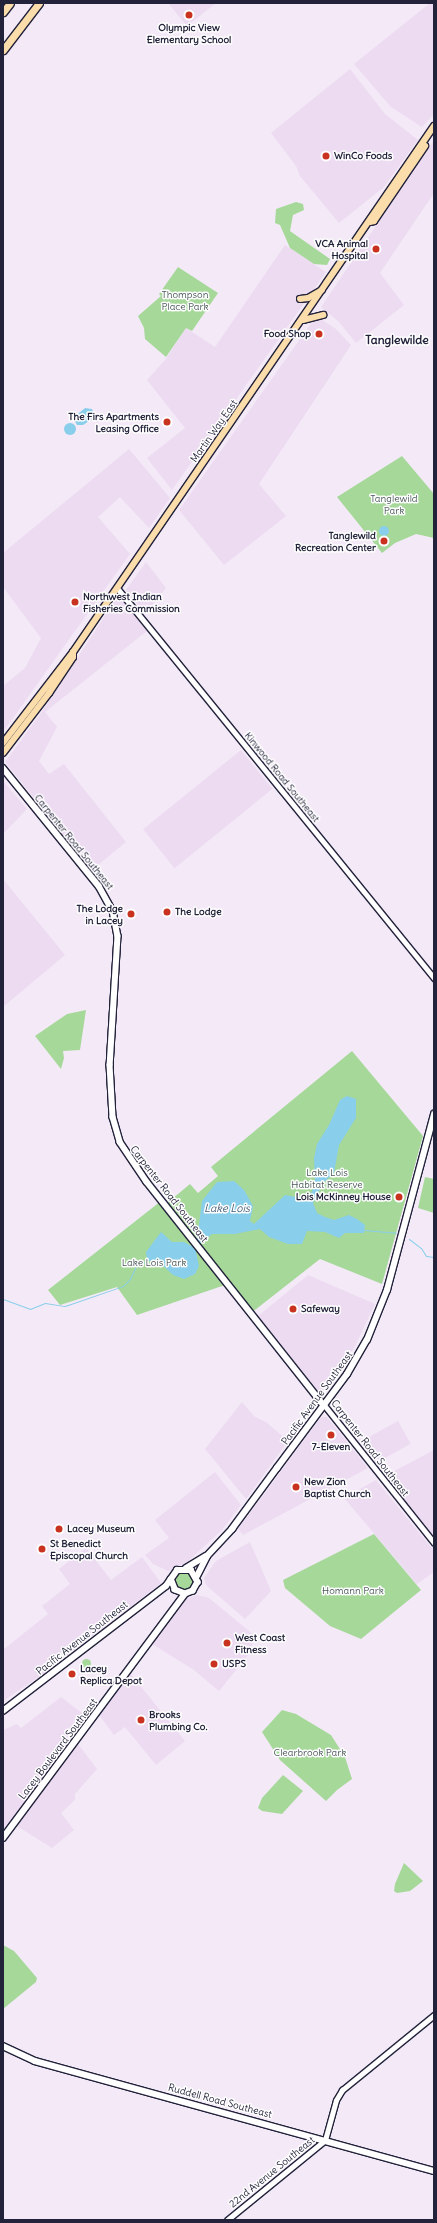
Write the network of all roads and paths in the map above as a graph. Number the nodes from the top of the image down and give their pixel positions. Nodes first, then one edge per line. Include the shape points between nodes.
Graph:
1 (10, 3) edge
2 (39, 3) edge
3 (3, 12) edge
4 (3, 50) edge
5 (434, 126) edge
6 (434, 134) edge
7 (426, 140) junction
8 (323, 290) junction
9 (300, 299) dead end
10 (323, 315) dead end
11 (303, 320) junction
12 (117, 588) junction
13 (73, 652) junction
14 (3, 742) edge
15 (3, 753) edge
16 (3, 768) edge
17 (434, 978) edge
18 (434, 1114) edge
19 (324, 1405) junction
20 (434, 1543) edge
21 (207, 1556) junction
22 (186, 1568) junction
23 (197, 1576) junction
24 (171, 1580) junction
25 (184, 1594) junction
26 (3, 1711) edge
27 (3, 1838) edge
28 (434, 2015) edge
29 (3, 2046) edge
30 (325, 2140) junction
31 (434, 2170) edge
32 (227, 2220) edge

1 - 3 highway
2 - 4 highway
5 - 7 main road, Martin Way East
6 - 7 main road, Martin Way East
7 - 8 main road, Martin Way East
8 - 9 main road
8 - 11 main road, Martin Way East
10 - 11 main road
11 - 12 main road, Martin Way East
12 - 13 main road, Martin Way East
12 - 17 street, Kinwood Road Southeast
13 - 14 main road, Martin Way East
13 - 15 main road, Martin Way East via 73,657 49,693
16 - 19 main road, Carpenter Road Southeast via 98,884 113,911 118,936 110,1065 114,1127 127,1156
18 - 19 main road, Pacific Avenue Southeast via 380,1313 357,1359
19 - 20 street, Carpenter Road Southeast
19 - 21 main road, Pacific Avenue Southeast via 232,1529
21 - 22 main road, Pacific Avenue Southeast
21 - 23 main road, Pacific Avenue Southeast
22 - 23 main road
22 - 24 main road via 177,1570
23 - 25 main road via 195,1588
24 - 25 main road via 175,1590
24 - 26 main road, Pacific Avenue Southeast
25 - 27 main road, Lacey Boulevard Southeast
28 - 30 street, 22nd Avenue Southeast via 340,2094
29 - 30 main road, Ruddell Road Southeast via 35,2061
30 - 31 main road, Ruddell Road Southeast
30 - 32 street, 22nd Avenue Southeast

